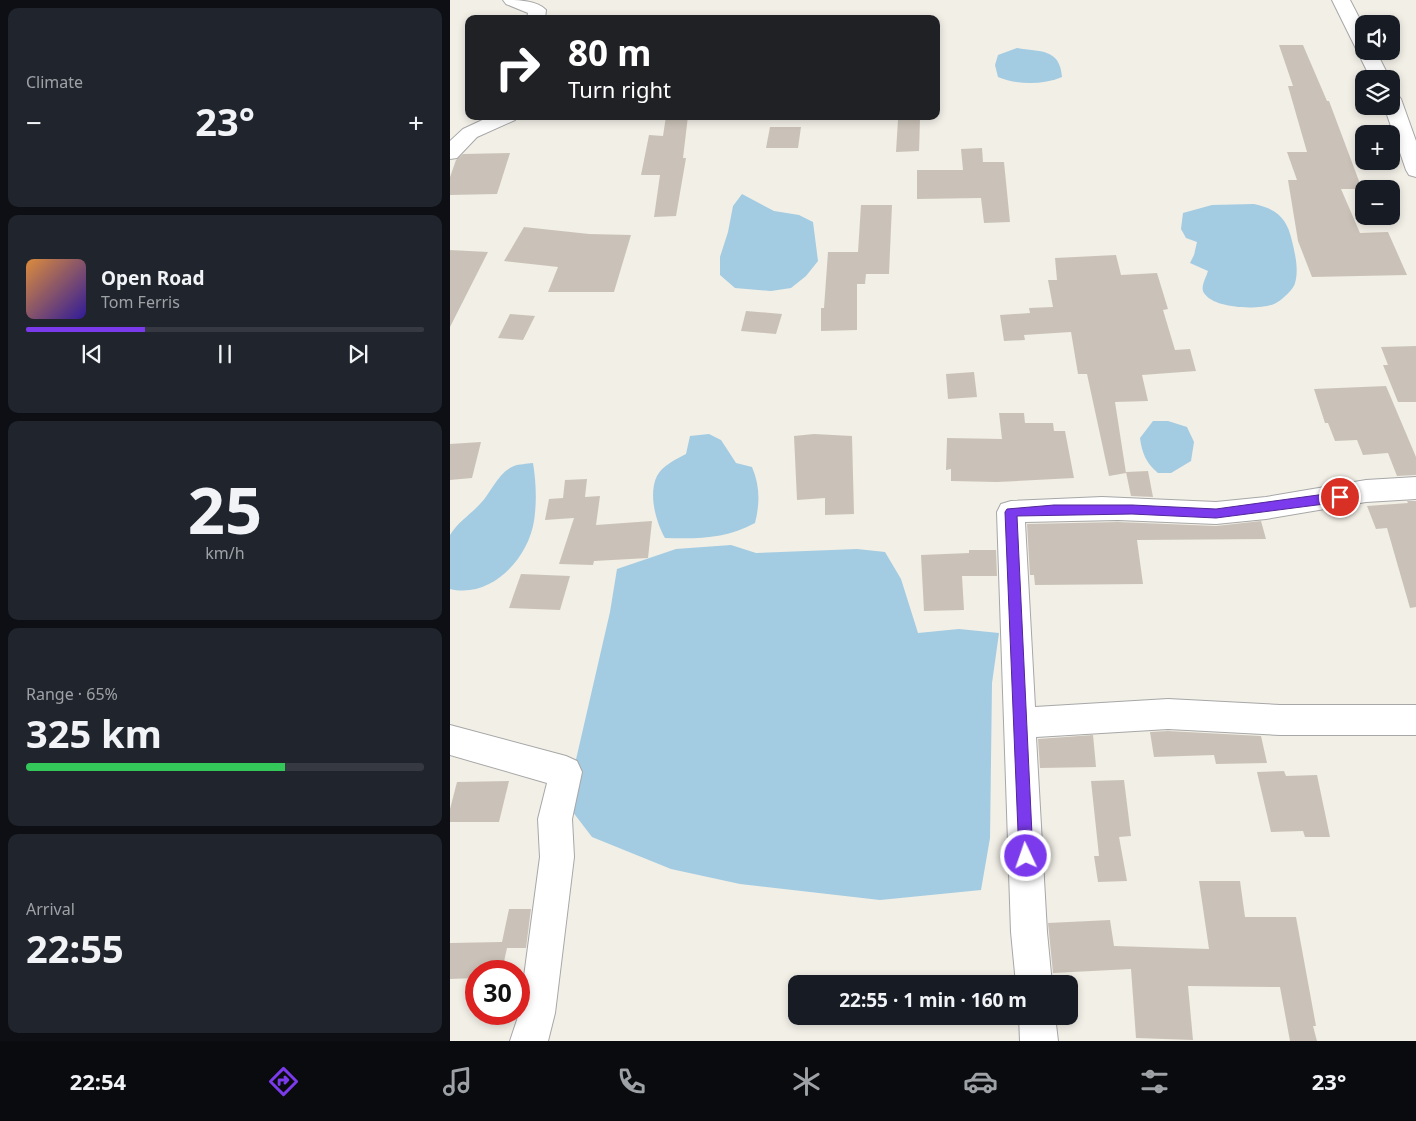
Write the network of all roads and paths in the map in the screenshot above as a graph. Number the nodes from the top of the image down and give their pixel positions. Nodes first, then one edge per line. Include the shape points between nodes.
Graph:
1 (512, 0) edge
2 (1340, 0) edge
3 (536, 15) edge
4 (1355, 29) edge
5 (1397, 115) edge
6 (499, 120) edge
7 (450, 153) edge
8 (1416, 170) edge
9 (1416, 488) edge
10 (1416, 720) edge
11 (1020, 723) junction
12 (450, 740) edge
13 (1034, 975) edge
14 (1038, 1025) edge
15 (529, 1041) edge
16 (1039, 1041) edge

1 - 3 street via 537,10
2 - 4 street
5 - 8 street
6 - 7 street via 470,133
9 - 11 street via 1216,513 1132,509 1011,512
10 - 11 street via 1280,720 1168,714
11 - 13 street
12 - 15 street via 566,772 555,819 557,857 537,1013
14 - 16 street

